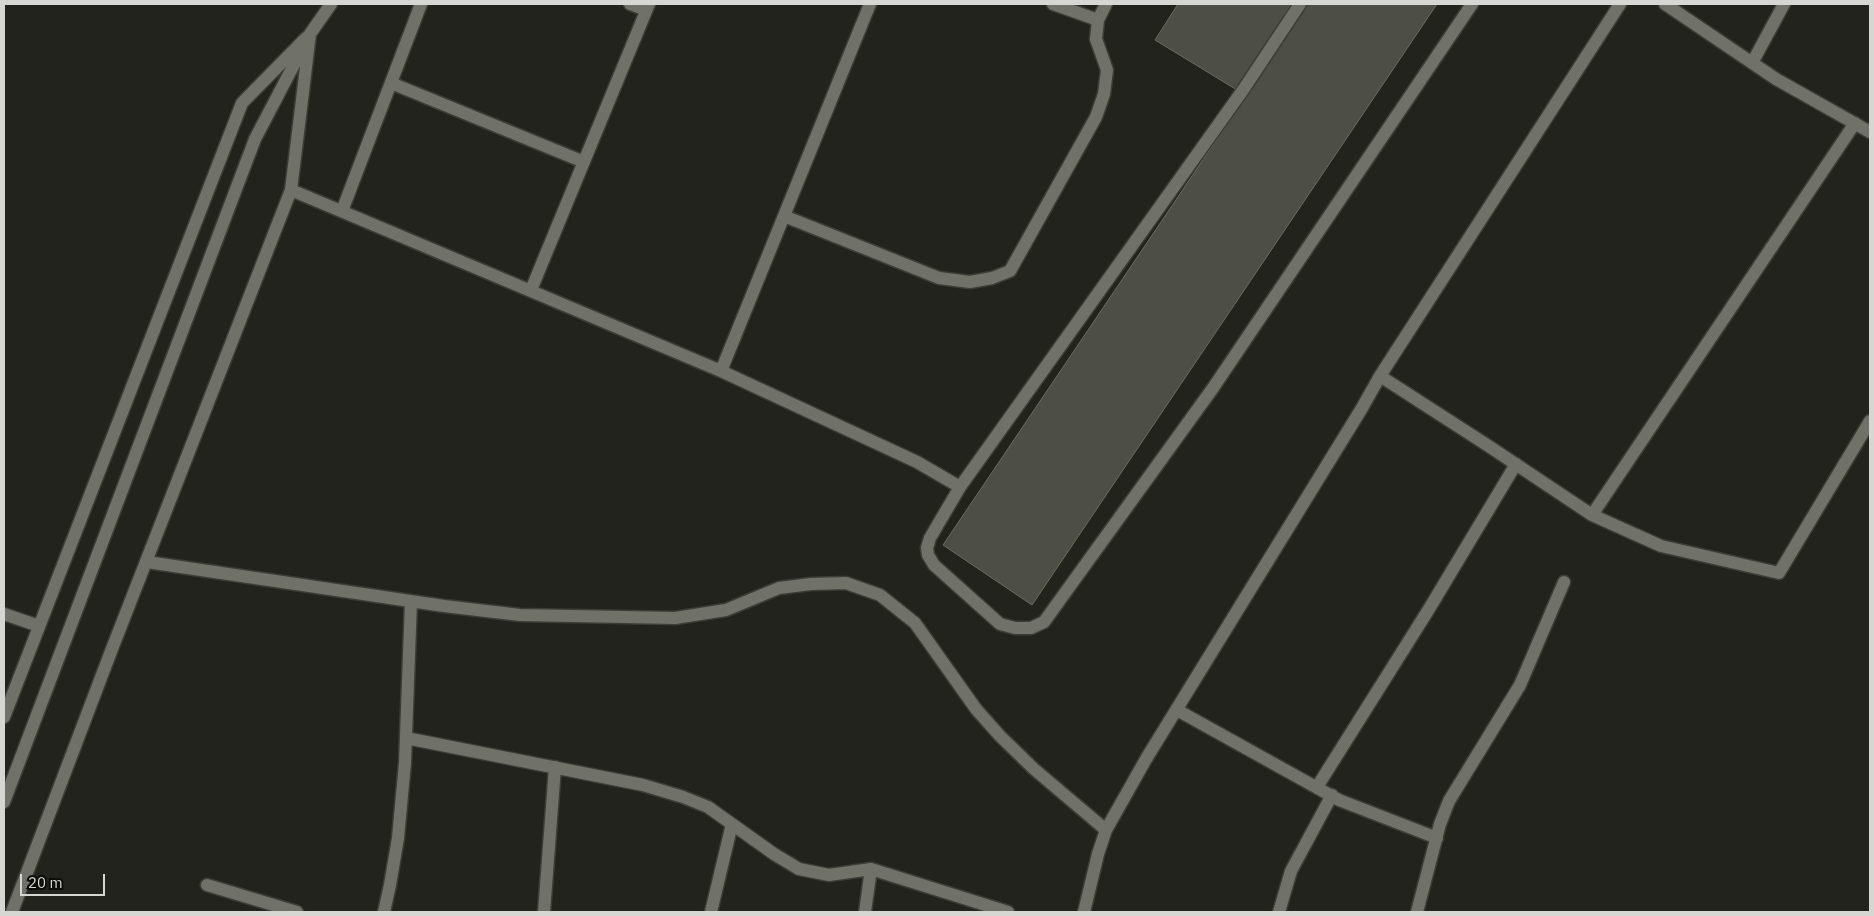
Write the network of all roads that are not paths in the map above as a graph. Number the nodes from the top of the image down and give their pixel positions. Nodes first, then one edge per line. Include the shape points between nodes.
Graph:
1 (331, 4) edge
2 (421, 4) edge
3 (630, 4) edge
4 (870, 4) edge
5 (1053, 4) edge
6 (1106, 4) edge
7 (1300, 4) edge
8 (1472, 4) edge
9 (1620, 4) edge
10 (1665, 4) edge
11 (1784, 4) edge
12 (648, 7) edge
13 (1098, 20) junction
14 (310, 34) junction
15 (1752, 63) junction
16 (391, 82) junction
17 (1855, 123) junction
18 (1870, 132) edge
19 (584, 162) junction
20 (291, 190) junction
21 (342, 211) junction
22 (784, 216) junction
23 (531, 290) junction
24 (721, 371) junction
25 (1380, 376) junction
26 (1870, 422) edge
27 (1516, 464) junction
28 (960, 487) junction
29 (1592, 515) junction
30 (147, 562) junction
31 (1564, 582) dead end
32 (411, 601) junction
33 (4, 614) edge
34 (39, 626) junction
35 (1177, 710) junction
36 (4, 717) edge
37 (406, 738) junction
38 (555, 767) junction
39 (1317, 787) junction
40 (1332, 795) junction
41 (4, 802) edge
42 (732, 824) junction
43 (1106, 830) junction
44 (1437, 838) junction
45 (871, 869) junction
46 (208, 885) dead end
47 (12, 912) edge
48 (294, 912) edge
49 (384, 912) edge
50 (544, 912) edge
51 (711, 912) edge
52 (865, 912) edge
53 (1008, 912) edge
54 (1084, 912) edge
55 (1279, 912) edge
56 (1417, 912) edge

1 - 14 street
2 - 16 street
3 - 12 street
4 - 22 street
5 - 13 street
6 - 13 street
7 - 28 street via 1238,98
8 - 28 street via 1213,388 1044,622 1031,628 1000,624 934,565 928,555 930,538
9 - 25 street
10 - 15 street
11 - 15 street
12 - 19 street
13 - 22 street via 1096,39 1108,70 1096,117 1010,271 970,282 939,278
14 - 20 street
14 - 34 street via 242,103
14 - 41 street via 254,138
15 - 17 street
16 - 19 street
16 - 21 street
17 - 18 street
17 - 29 street
19 - 23 street
20 - 21 street
20 - 30 street
21 - 23 street
22 - 24 street
23 - 24 street
24 - 28 street via 917,462
25 - 27 street
25 - 35 street
26 - 29 street via 1779,573 1661,546
27 - 29 street
27 - 39 street
30 - 32 street
30 - 47 street
31 - 44 street via 1520,685 1449,801
32 - 37 street
32 - 43 street via 520,615 675,618 726,610 779,588 846,583 880,595 914,623 976,709 1000,736
33 - 34 street
34 - 36 street
35 - 39 street
35 - 43 street
37 - 38 street
37 - 49 street via 398,838
38 - 42 street via 643,785 683,797 708,807
38 - 50 street
39 - 40 street
40 - 44 street
40 - 55 street via 1291,871
42 - 45 street via 799,869 829,875
42 - 51 street
43 - 54 street
44 - 56 street
45 - 52 street
45 - 53 street
46 - 48 street

